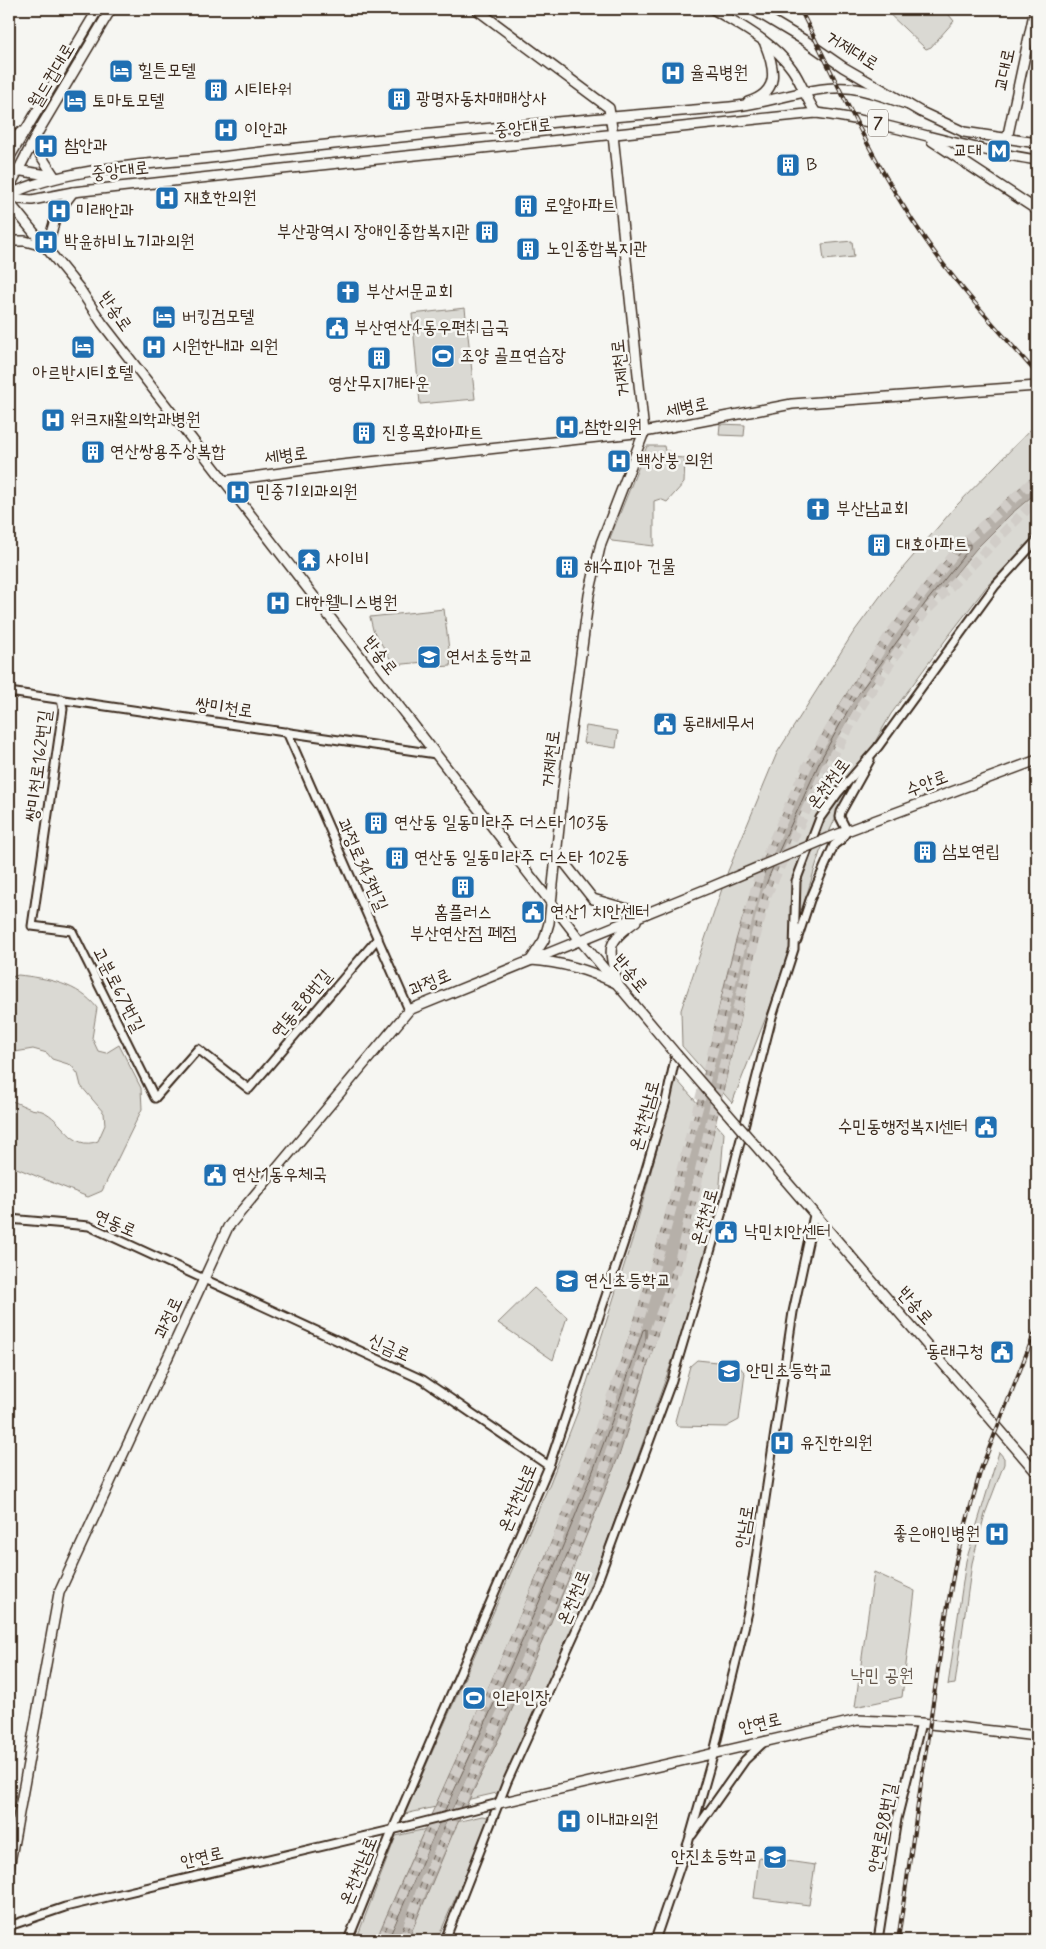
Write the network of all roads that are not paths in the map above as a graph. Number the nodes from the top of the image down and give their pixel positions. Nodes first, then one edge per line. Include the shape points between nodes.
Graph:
1 (98, 9) edge
2 (111, 9) edge
3 (476, 9) edge
4 (713, 9) edge
5 (752, 9) edge
6 (1035, 9) edge
7 (764, 41) junction
8 (804, 94) junction
9 (764, 103) joint
10 (908, 105) junction
11 (734, 107) junction
12 (816, 113) junction
13 (610, 116) junction
14 (32, 121) junction
15 (38, 132) junction
16 (614, 134) junction
17 (926, 137) junction
18 (1007, 139) junction
19 (9, 143) edge
20 (1037, 143) edge
21 (9, 158) edge
22 (1037, 160) edge
23 (13, 170) edge
24 (57, 177) junction
25 (9, 188) edge
26 (73, 192) junction
27 (9, 197) edge
28 (9, 202) edge
29 (1037, 210) edge
30 (9, 241) edge
31 (47, 247) junction
32 (1037, 386) edge
33 (644, 432) junction
34 (224, 480) junction
35 (1037, 540) edge
36 (9, 692) edge
37 (61, 699) junction
38 (287, 732) junction
39 (878, 747) junction
40 (436, 754) junction
41 (1037, 760) edge
42 (847, 831) junction
43 (556, 852) junction
44 (709, 888) joint
45 (550, 901) junction
46 (645, 914) junction
47 (32, 926) joint
48 (378, 938) junction
49 (580, 940) junction
50 (794, 949) junction
51 (531, 960) junction
52 (618, 984) junction
53 (409, 1010) junction
54 (198, 1049) joint
55 (676, 1054) junction
56 (814, 1215) junction
57 (9, 1219) edge
58 (204, 1280) junction
59 (549, 1466) junction
60 (1037, 1473) edge
61 (921, 1723) junction
62 (1037, 1736) edge
63 (767, 1739) junction
64 (714, 1752) junction
65 (497, 1803) junction
66 (392, 1829) junction
67 (689, 1840) junction
68 (9, 1868) edge
69 (9, 1926) edge
70 (1037, 1936) edge
71 (348, 1940) edge
72 (445, 1940) edge
73 (655, 1940) edge
74 (878, 1940) edge
75 (1035, 1940) edge

1 - 14 main road, 월드컵대로
2 - 15 main road, 월드컵대로
3 - 13 main road, 거제천로 via 609,108
4 - 7 main road
5 - 10 main road, 거제대로
6 - 18 main road, 교대로
7 - 8 main road via 794,71
7 - 11 main road via 774,72 769,89 752,101
8 - 9 main road, 거제대로
8 - 10 main road, 거제대로 via 848,88
8 - 12 main road
9 - 11 main road, 중앙대로 / 7
10 - 18 main road, 거제대로 via 964,132
11 - 13 main road, 중앙대로 / 7
12 - 16 main road, 중앙대로 / 7
12 - 17 main road, 중앙대로 / 7 via 871,122
13 - 16 main road, 거제천로
13 - 24 main road, 중앙대로 / 7
14 - 19 main road
14 - 21 main road, 월드컵대로
15 - 23 main road, 월드컵대로
15 - 24 main road via 36,148
16 - 26 main road, 중앙대로 / 7
16 - 33 main road, 거제천로
17 - 22 main road, 중앙대로 / 7
17 - 29 main road
18 - 20 main road
23 - 24 main road
23 - 25 main road, 월드컵대로
24 - 27 main road, 중앙대로 / 7 via 27,186
26 - 27 main road, 중앙대로 / 7 via 32,200
26 - 31 main road via 57,213
28 - 31 main road, 반송로
30 - 31 main road
31 - 34 main road, 반송로
32 - 33 main road, 세병로 via 792,404
33 - 34 main road, 세병로
33 - 43 main road, 거제천로 via 601,543 589,595
34 - 40 main road, 반송로
35 - 39 street, 온천천로 via 995,586
36 - 37 street, 쌍미천로
37 - 38 street, 쌍미천로
37 - 47 street, 쌍미천로162번길 via 63,709
38 - 40 street, 쌍미천로
38 - 48 street, 과정로343번길
39 - 42 street via 841,812
39 - 50 street, 온천천로 via 820,818 796,881
40 - 45 main road, 반송로
41 - 42 main road, 수안로
42 - 44 main road, 수안로, bridge
42 - 50 street via 834,845 810,900
43 - 45 main road, 거제천로
43 - 46 main road via 593,899
44 - 46 main road, 과정로
45 - 49 main road, 반송로
45 - 51 main road, 거제천로 via 544,940
46 - 49 main road, 과정로
46 - 52 main road via 612,943 610,957
47 - 54 street, 고분로67번길 via 72,931 156,1098
48 - 53 street, 과정로343번길
48 - 54 street, 연동로8번길 via 249,1089
49 - 51 main road, 과정로
49 - 52 main road, 반송로
50 - 65 street, 온천천로 via 772,1017 724,1205 672,1380 594,1591
51 - 52 main road via 565,964
51 - 53 main road, 과정로
52 - 55 main road, 반송로
53 - 58 main road, 과정로 via 228,1227
55 - 56 main road, 반송로, bridge
55 - 59 street, 온천천남로 via 666,1101 628,1230
56 - 60 main road, 반송로
56 - 64 street, 안남로 via 793,1312 748,1612
57 - 58 street, 연동로 via 89,1226
58 - 59 street, 신금로 via 423,1380
58 - 68 main road, 과정로 via 59,1594
59 - 66 street, 온천천남로
61 - 62 main road, 안연로
61 - 63 main road, 안연로 via 858,1720
61 - 74 street, 안연로98번길 via 898,1819
63 - 64 main road, 안연로
63 - 67 street, 안남로 via 745,1760
64 - 65 main road, 안연로
64 - 67 street, 안남로
65 - 66 street, 안연로, bridge
65 - 72 street, 온천천로
66 - 69 street, 안연로 via 65,1907
66 - 71 street, 온천천남로
67 - 73 street, 안남로
70 - 75 main road

